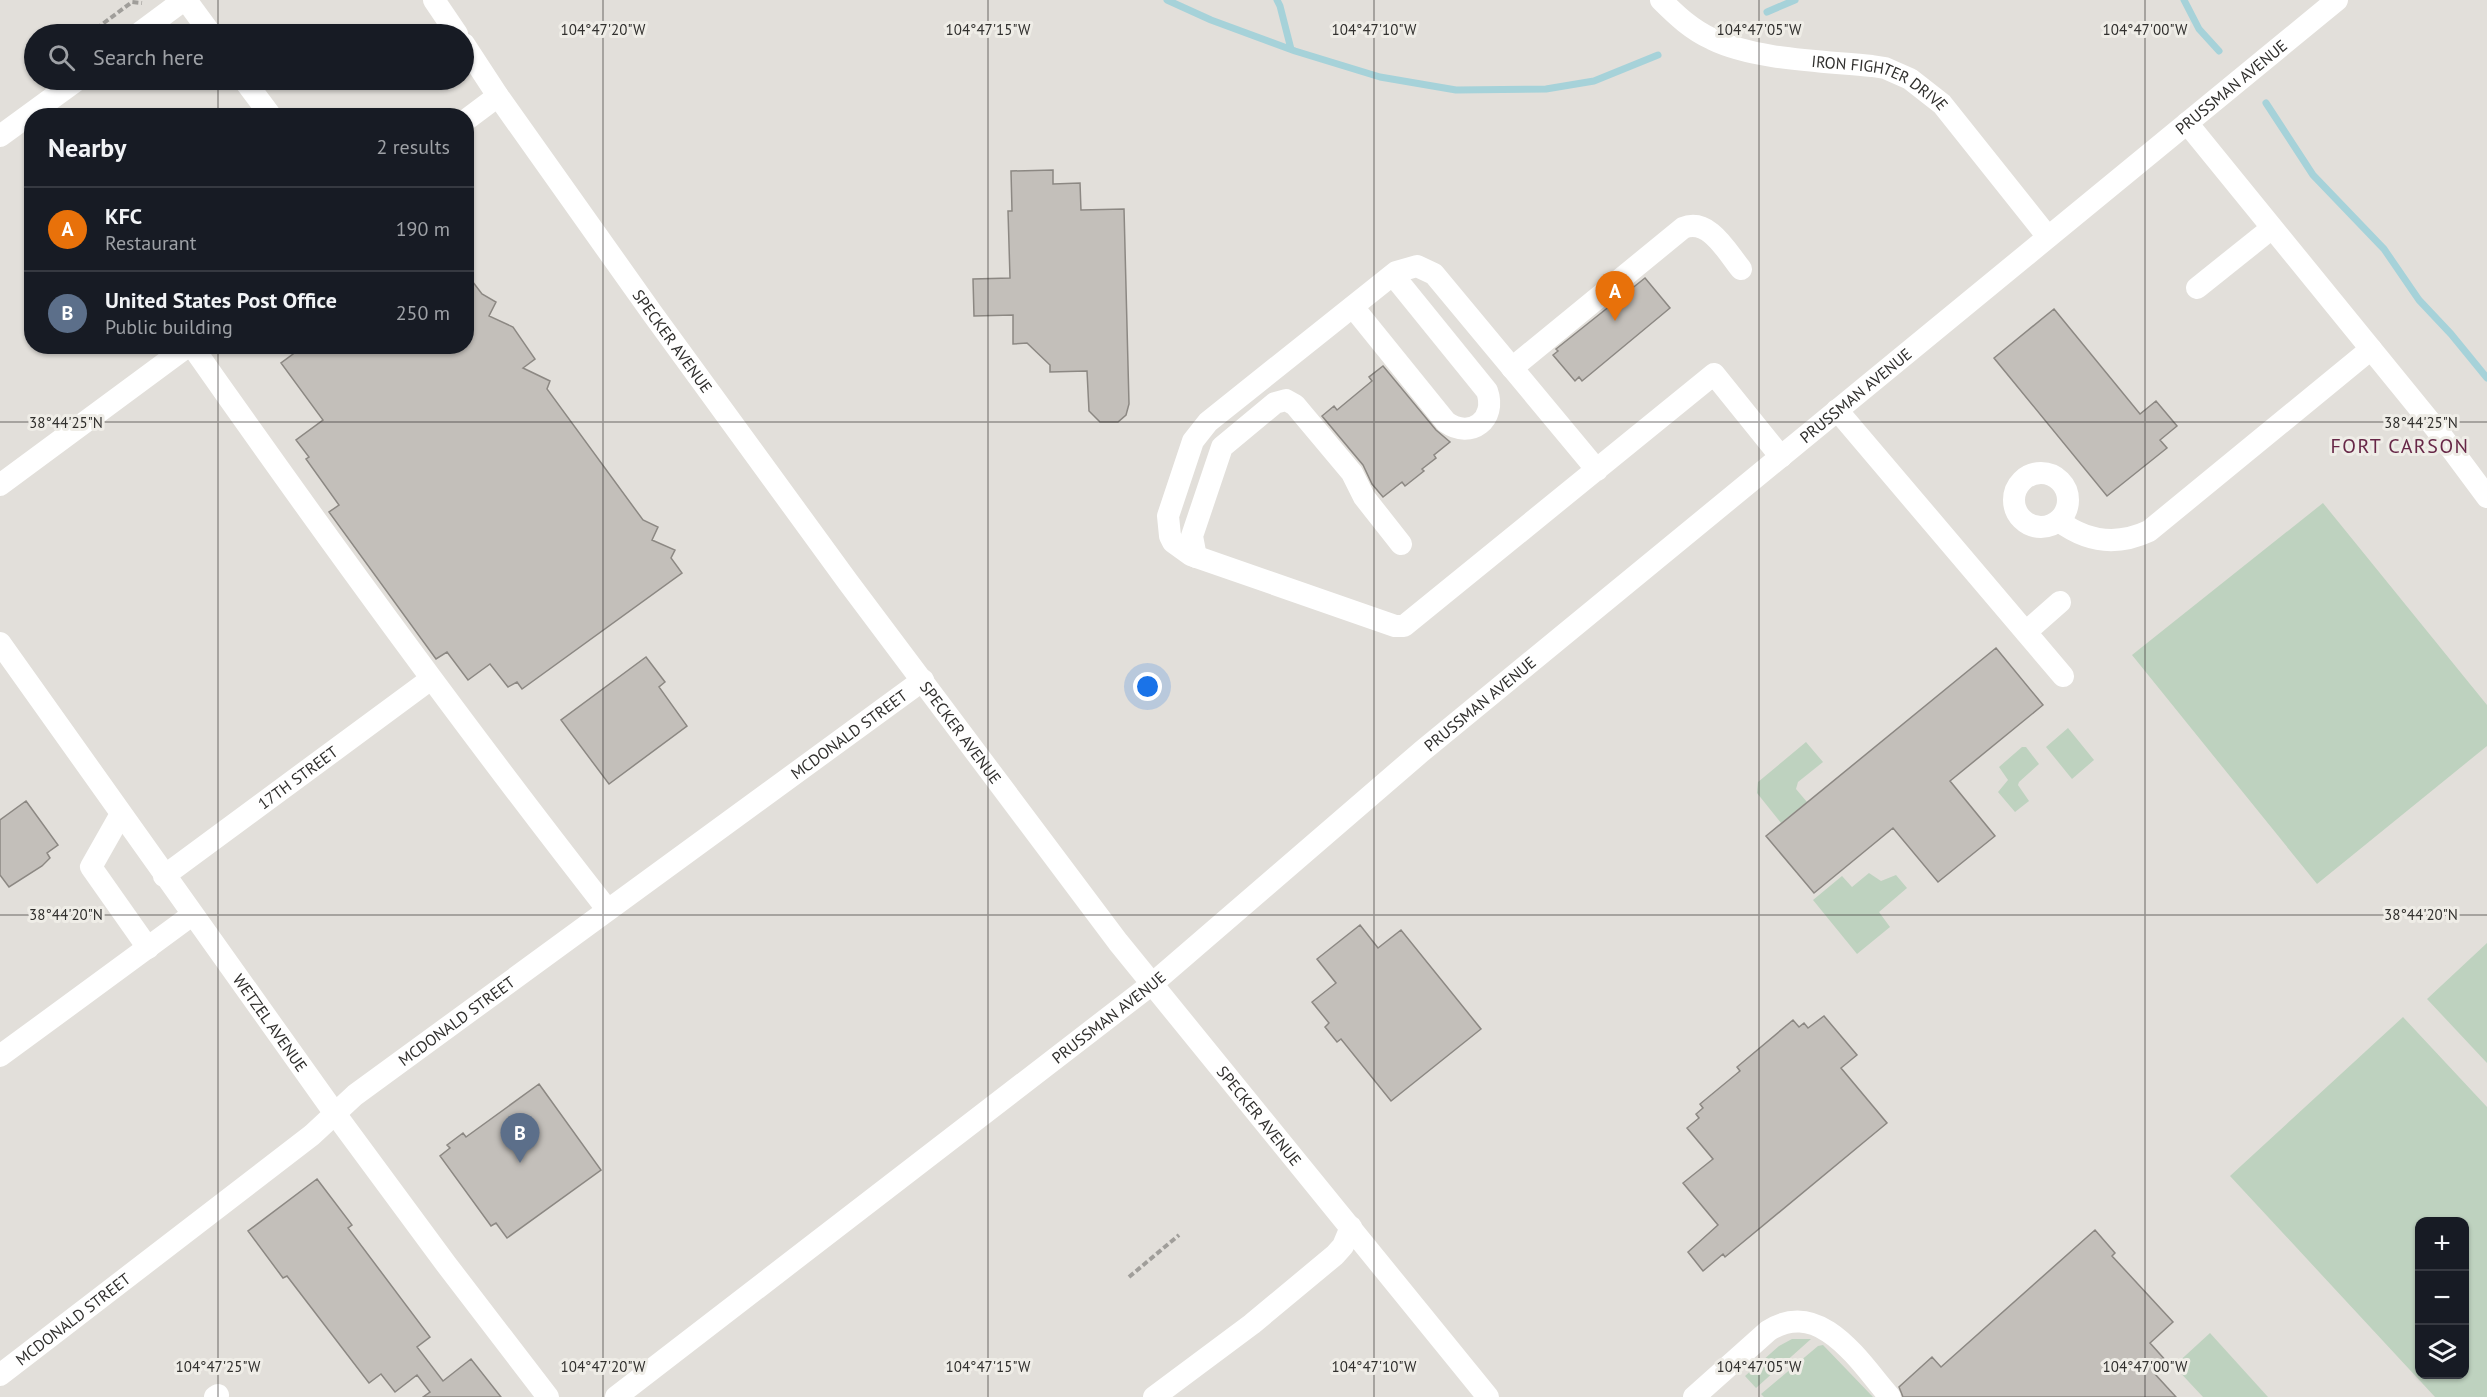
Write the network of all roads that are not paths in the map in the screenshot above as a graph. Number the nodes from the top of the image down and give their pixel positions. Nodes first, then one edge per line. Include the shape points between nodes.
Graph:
1 (185, 0) edge
2 (434, 0) edge
3 (1662, 0) edge
4 (2337, 0) edge
5 (152, 24) edge
6 (203, 24) edge
7 (450, 24) edge
8 (474, 59) edge
9 (64, 90) edge
10 (252, 90) edge
11 (498, 96) junction
12 (41, 108) edge
13 (265, 108) edge
14 (474, 114) edge
15 (24, 121) edge
16 (2187, 123) junction
17 (0, 136) edge
18 (2272, 228) junction
19 (2048, 237) junction
20 (1741, 269) dead end
21 (1393, 275) junction
22 (2197, 288) dead end
23 (1353, 306) junction
24 (2371, 349) junction
25 (179, 354) edge
26 (196, 354) edge
27 (1512, 368) junction
28 (1837, 410) junction
29 (1780, 457) junction
30 (1597, 470) junction
31 (0, 485) edge
32 (2487, 497) edge
33 (2059, 521) dead end
34 (1401, 544) dead end
35 (1196, 557) junction
36 (2060, 602) dead end
37 (2026, 633) junction
38 (0, 643) edge
39 (2063, 676) dead end
40 (431, 679) junction
41 (923, 680) junction
42 (121, 814) junction
43 (164, 876) junction
44 (607, 909) junction
45 (192, 915) junction
46 (148, 948) junction
47 (1152, 984) junction
48 (0, 1056) edge
49 (336, 1115) junction
50 (1351, 1227) junction
51 (0, 1375) edge
52 (548, 1397) edge
53 (616, 1397) edge
54 (1154, 1397) edge
55 (1488, 1397) edge
56 (1694, 1397) edge
57 (1890, 1397) edge

1 - 5 street
1 - 6 street
2 - 7 street
3 - 19 street, IRON FIGHTER DRIVE via 1683,22 1732,47 1885,68 1910,79 1931,93 1953,116
4 - 16 street, PRUSSMAN AVENUE
8 - 11 street, SPECKER AVENUE
9 - 12 street
10 - 13 street
11 - 14 street
11 - 41 street, SPECKER AVENUE via 733,425
15 - 17 street
16 - 18 street
16 - 19 street, PRUSSMAN AVENUE
18 - 22 street
18 - 24 street
19 - 28 street, PRUSSMAN AVENUE
20 - 27 street via 1707,229 1695,225 1683,228
21 - 23 street
21 - 23 street via 1488,391 1489,411 1479,425 1466,430 1446,422
21 - 27 street via 1417,266 1434,274
23 - 35 street via 1208,422 1193,441 1168,524 1173,543
24 - 32 street
24 - 33 street via 2149,531 2124,540 2100,540
25 - 31 street
26 - 40 street
27 - 30 street
28 - 29 street, PRUSSMAN AVENUE
28 - 37 street
29 - 30 street via 1714,374
29 - 47 street, PRUSSMAN AVENUE via 1421,752
30 - 35 street via 1404,627
34 - 35 street via 1364,497 1352,473 1295,405 1286,400 1275,403 1222,447 1192,536
36 - 37 street
37 - 39 street
38 - 42 street, WETZEL AVENUE
40 - 43 street, 17TH STREET
40 - 44 street
41 - 44 street, MCDONALD STREET
41 - 47 street, SPECKER AVENUE
42 - 43 street, WETZEL AVENUE
42 - 46 street via 91,867
43 - 45 street, WETZEL AVENUE
44 - 49 street, MCDONALD STREET via 355,1095
45 - 46 street
45 - 49 street, WETZEL AVENUE
46 - 48 street
47 - 50 street, SPECKER AVENUE
47 - 53 street, PRUSSMAN AVENUE
49 - 51 street, MCDONALD STREET
49 - 52 street, WETZEL AVENUE
50 - 54 street via 1335,1255 1252,1324
50 - 55 street, SPECKER AVENUE
56 - 57 street via 1768,1331 1777,1325 1797,1322 1812,1323 1833,1332

